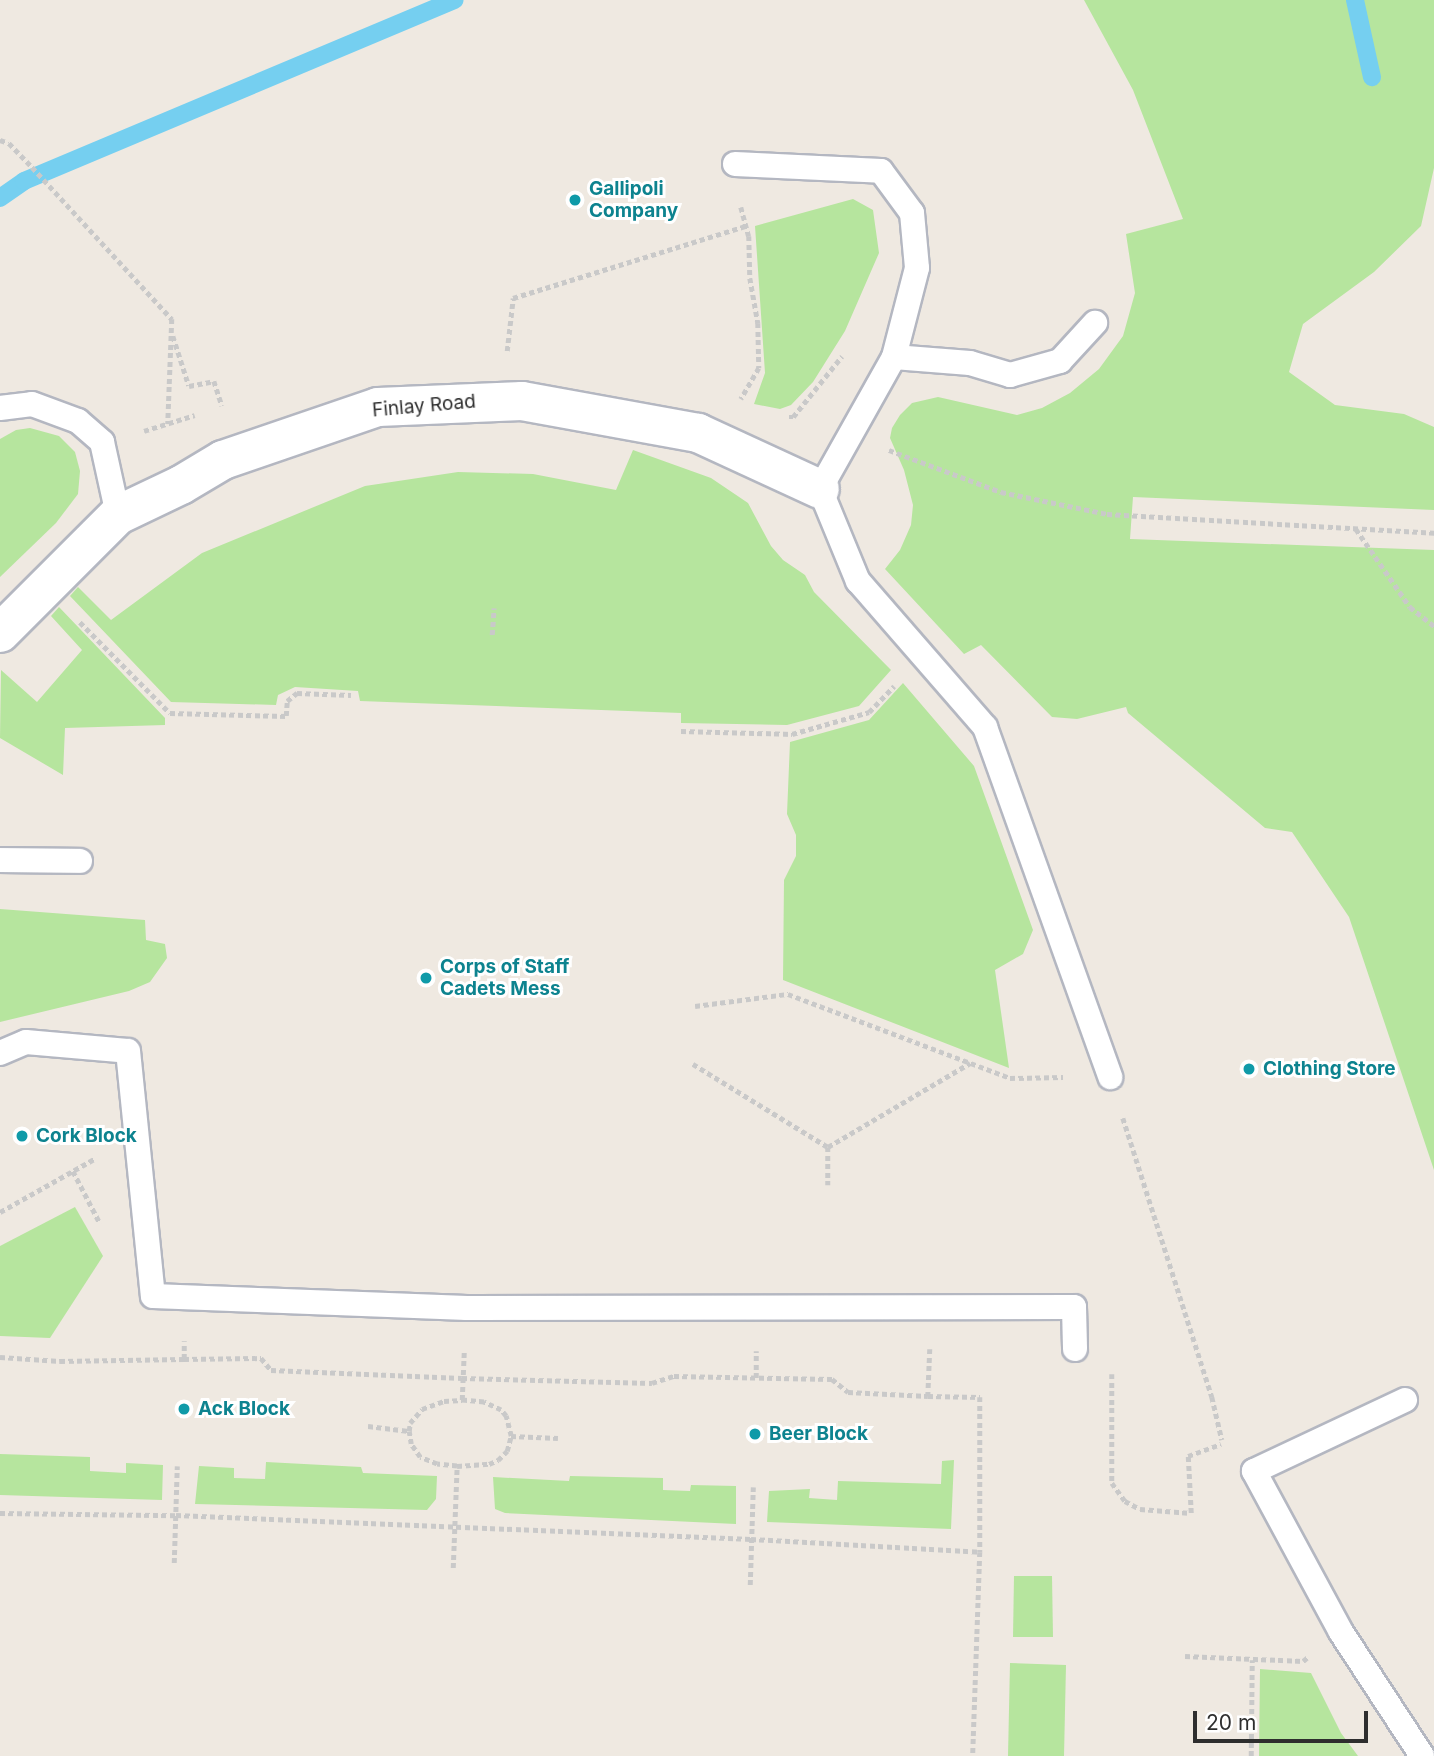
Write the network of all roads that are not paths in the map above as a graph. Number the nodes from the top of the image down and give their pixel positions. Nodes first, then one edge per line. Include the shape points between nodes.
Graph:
1 (735, 164) road end
2 (1096, 323) dead end
3 (894, 357) junction
4 (0, 408) edge
5 (820, 489) junction
6 (118, 515) junction
7 (0, 633) edge
8 (0, 860) edge
9 (80, 861) dead end
10 (0, 1054) edge
11 (1110, 1077) road end
12 (1075, 1349) dead end
13 (1405, 1400) dead end
14 (1422, 1756) edge

1 - 3 lane via 881,171 912,213 917,268
2 - 3 lane via 1060,360 1010,375 970,363
3 - 5 lane
4 - 6 lane via 32,404 78,421 102,442
5 - 6 street, Finlay Road via 698,433 522,401 477,401 378,407 327,423 223,460
5 - 11 lane via 858,581 985,727
6 - 7 street, Finlay Road
8 - 9 lane
10 - 12 lane via 26,1042 128,1051 153,1296 467,1308 1074,1307
13 - 14 lane via 1254,1471 1341,1632

